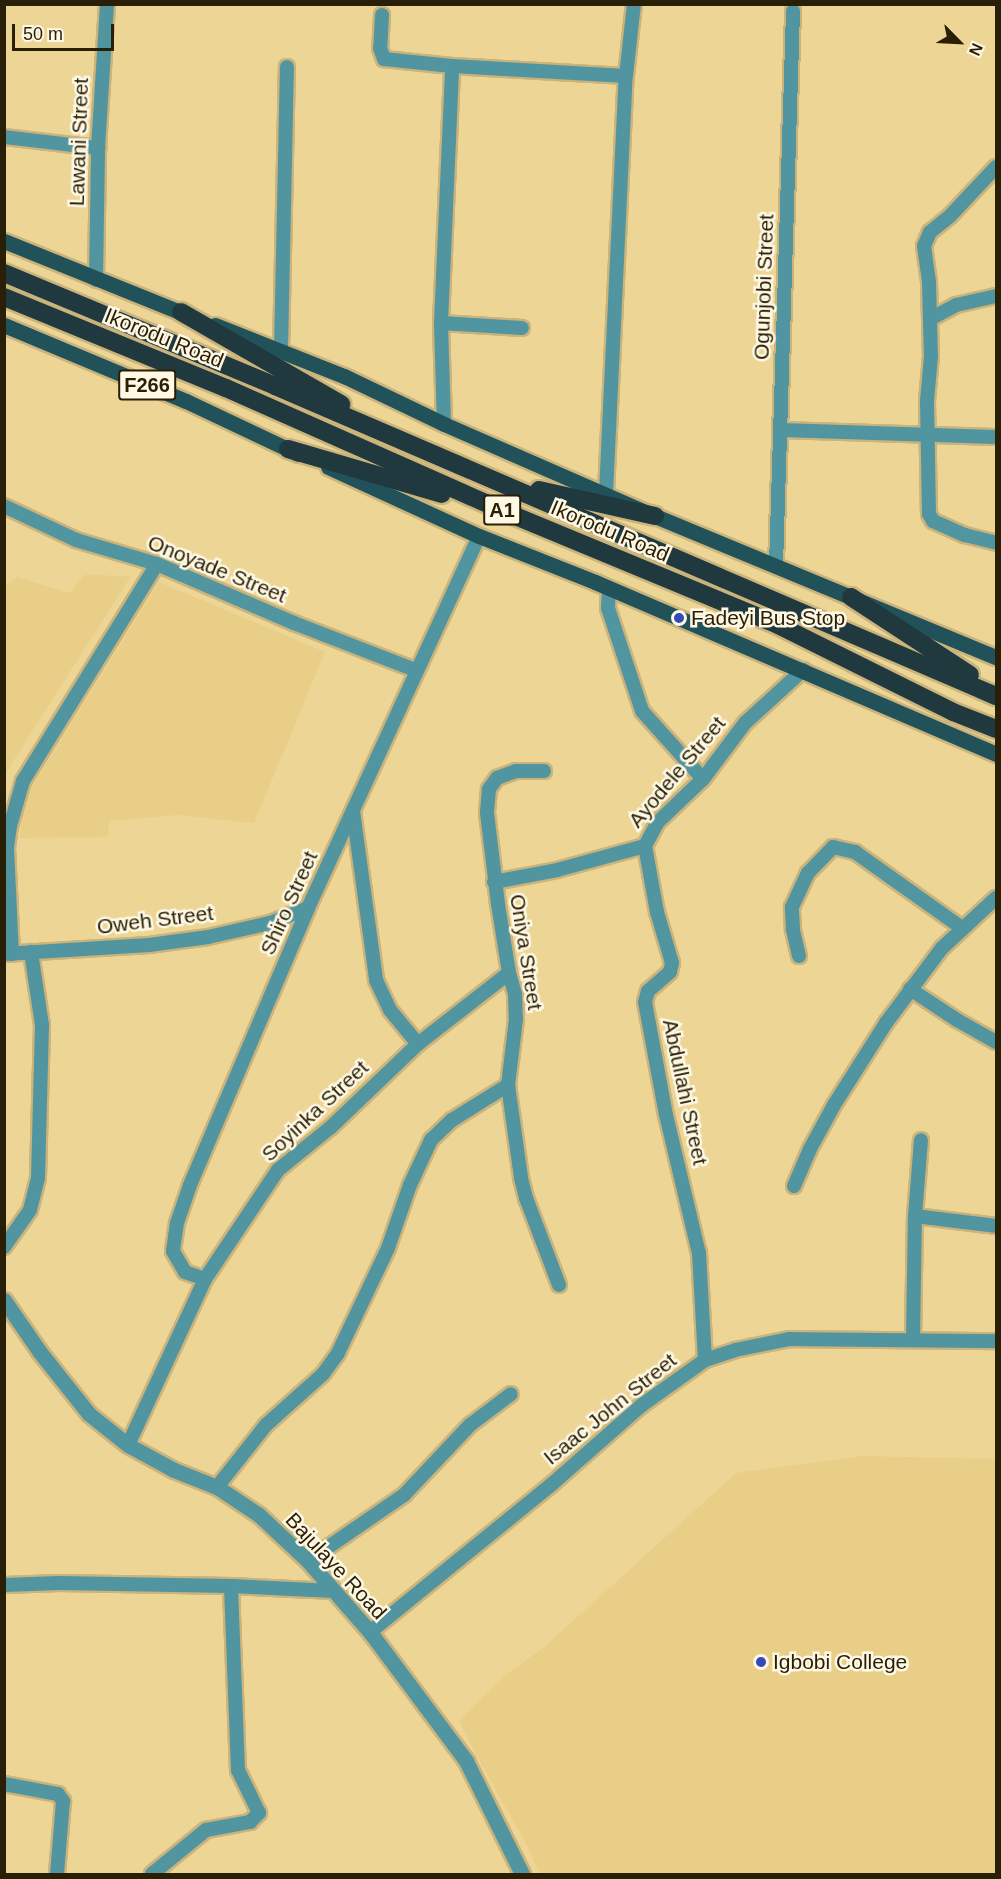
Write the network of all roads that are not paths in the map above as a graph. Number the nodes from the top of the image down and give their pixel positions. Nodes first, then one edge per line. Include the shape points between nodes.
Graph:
1 (107, 4) edge
2 (634, 4) edge
3 (793, 11) dead end
4 (382, 15) dead end
5 (452, 66) junction
6 (287, 67) dead end
7 (626, 76) junction
8 (4, 137) edge
9 (98, 148) junction
10 (996, 167) edge
11 (4, 242) edge
12 (4, 273) edge
13 (96, 280) junction
14 (996, 296) edge
15 (4, 297) edge
16 (181, 312) junction
17 (930, 319) junction
18 (441, 323) junction
19 (4, 325) edge
20 (522, 328) dead end
21 (281, 350) junction
22 (444, 424) junction
23 (781, 429) junction
24 (927, 435) junction
25 (996, 437) edge
26 (288, 450) junction
27 (432, 455) junction
28 (492, 480) junction
29 (606, 493) junction
30 (4, 506) edge
31 (508, 513) junction
32 (655, 516) junction
33 (479, 536) junction
34 (996, 543) edge
35 (157, 564) junction
36 (776, 565) junction
37 (609, 588) junction
38 (851, 597) junction
39 (996, 657) edge
40 (415, 670) junction
41 (803, 670) junction
42 (996, 694) edge
43 (953, 712) junction
44 (996, 729) edge
45 (996, 736) edge
46 (996, 754) edge
47 (544, 771) dead end
48 (703, 778) junction
49 (353, 811) junction
50 (645, 846) junction
51 (494, 882) junction
52 (996, 898) edge
53 (308, 908) junction
54 (962, 928) junction
55 (31, 952) junction
56 (8, 954) edge
57 (799, 956) dead end
58 (509, 974) junction
59 (910, 989) junction
60 (996, 1042) edge
61 (418, 1044) junction
62 (508, 1085) junction
63 (921, 1140) dead end
64 (794, 1186) dead end
65 (915, 1216) junction
66 (996, 1226) edge
67 (4, 1247) edge
68 (205, 1279) junction
69 (559, 1285) dead end
70 (4, 1300) edge
71 (913, 1340) junction
72 (996, 1341) edge
73 (705, 1360) junction
74 (512, 1394) dead end
75 (128, 1445) junction
76 (217, 1487) junction
77 (308, 1561) junction
78 (4, 1586) edge
79 (231, 1586) junction
80 (333, 1592) junction
81 (370, 1632) junction
82 (4, 1784) edge
83 (57, 1875) edge
84 (152, 1875) edge
85 (522, 1875) edge

1 - 9 street, Lawani Street
2 - 7 street
3 - 23 street, Ogunjobi Street
4 - 5 street via 380,48 384,59
5 - 7 street
5 - 18 street
6 - 21 street
7 - 29 street
8 - 9 street
9 - 13 street, Lawani Street
10 - 17 street via 930,232 924,246
11 - 13 main road, Ikorodu Road
12 - 27 highway, Ikorodu Road / A1
13 - 16 main road, Ikorodu Road
14 - 17 street via 956,305
15 - 31 highway, Ikorodu Road / A1 via 226,388
16 - 21 main road, Ikorodu Road
16 - 27 highway
17 - 24 street
18 - 20 street
18 - 22 street
19 - 26 main road, F266 via 186,401
21 - 22 main road, Ikorodu Road
22 - 29 main road, Ikorodu Road
23 - 24 street
23 - 36 street, Ogunjobi Street
24 - 25 street
24 - 34 street via 929,514 933,521
26 - 31 highway
26 - 33 main road
27 - 28 highway, Ikorodu Road / A1
28 - 32 highway
28 - 42 highway, Ikorodu Road / A1
29 - 32 main road, Ikorodu Road
30 - 35 street, Onoyade Street via 76,540
31 - 43 highway, Ikorodu Road / A1 via 778,625
32 - 36 main road, Ikorodu Road
33 - 37 main road
33 - 40 street, Shiro Street
35 - 40 street, Onoyade Street
35 - 56 street via 24,781 7,846
36 - 38 main road, Ikorodu Road
37 - 41 main road
37 - 48 street via 608,608 642,711
38 - 39 main road, Ikorodu Road
38 - 42 highway
40 - 49 street, Shiro Street
41 - 46 main road
41 - 48 street, Ayodele Street via 745,723
43 - 44 highway, Ikorodu Road / A1
43 - 45 highway
47 - 51 street, Oniya Street via 503,774 489,789
48 - 50 street, Ayodele Street via 658,822
49 - 53 street, Shiro Street
49 - 61 street via 376,980 390,1010
50 - 51 street, Ayodele Street
50 - 73 street, Abdullahi Street via 657,912 672,963 670,972 648,991 645,1002 666,1115 699,1253
51 - 58 street, Oniya Street
52 - 54 street
53 - 55 street, Oweh Street via 270,924 208,937
53 - 68 street, Shiro Street via 177,1223 173,1251 177,1262 184,1272
54 - 57 street via 855,852 833,847 808,873 792,907
54 - 59 street
55 - 56 street, Oweh Street
55 - 67 street via 42,1025 38,1178 30,1210
58 - 61 street, Soyinka Street
58 - 62 street, Oniya Street via 516,1019
59 - 60 street
59 - 64 street via 845,1086
61 - 68 street, Soyinka Street via 331,1127 278,1170
62 - 69 street, Oniya Street via 526,1198
62 - 76 street via 452,1120 431,1140 388,1248 338,1353 324,1374 266,1425
63 - 65 street
65 - 66 street
65 - 71 street
68 - 75 street, Soyinka Street
70 - 75 street, Bajulaye Road via 89,1414
71 - 72 street, Isaac John Street
71 - 73 street, Isaac John Street via 789,1339
73 - 81 street, Isaac John Street via 664,1387 502,1526
74 - 77 street via 470,1425 404,1495
75 - 76 street, Bajulaye Road
76 - 77 street, Bajulaye Road via 259,1515
77 - 80 street, Bajulaye Road
78 - 79 street via 59,1582
79 - 80 street
79 - 84 street via 238,1770 259,1814 250,1822 206,1830
80 - 81 street, Bajulaye Road
81 - 85 street, Bajulaye Road via 466,1761
82 - 83 street via 58,1794 63,1801

